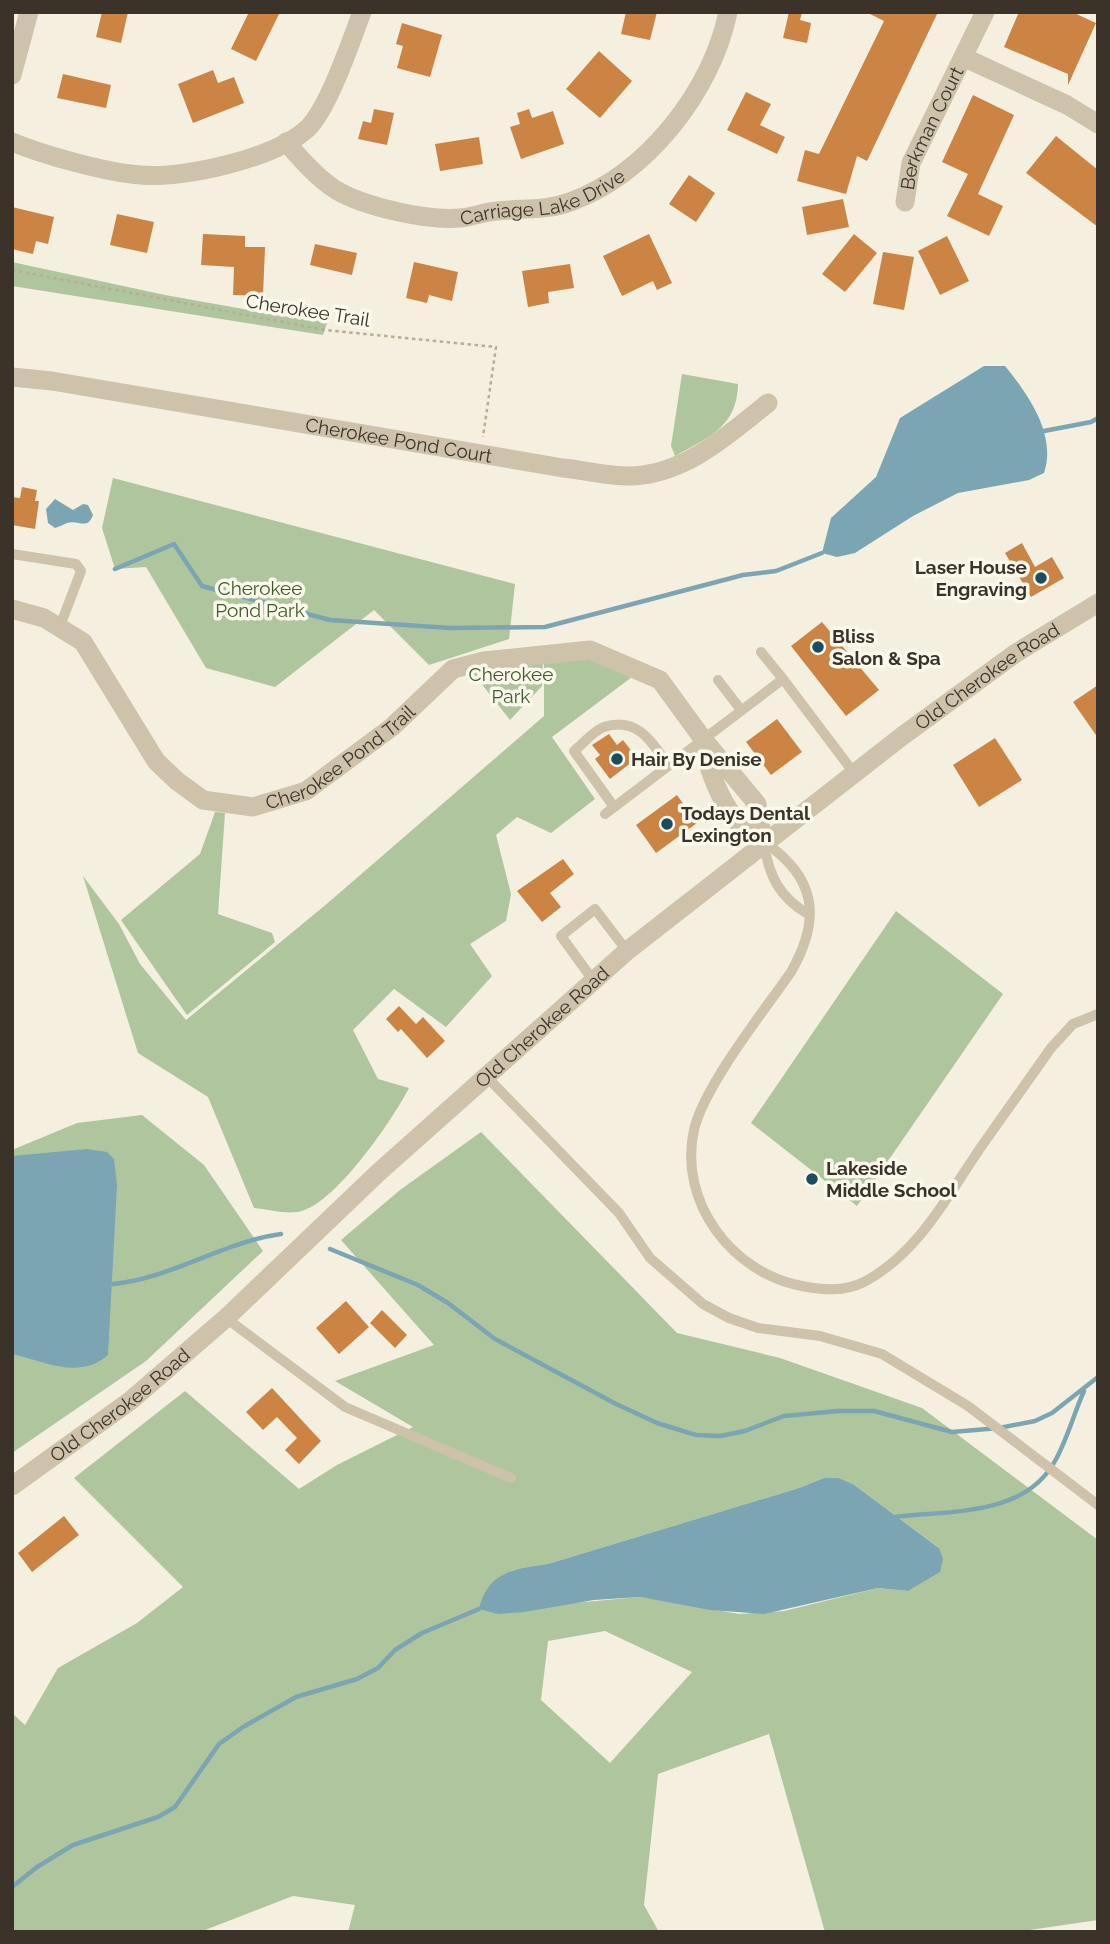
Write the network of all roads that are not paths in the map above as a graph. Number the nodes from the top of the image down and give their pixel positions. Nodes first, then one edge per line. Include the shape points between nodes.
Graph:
1 (29, 12) edge
2 (362, 12) edge
3 (728, 12) edge
4 (985, 12) edge
5 (963, 57) junction
6 (12, 75) edge
7 (1098, 124) edge
8 (12, 142) edge
9 (286, 142) junction
10 (905, 202) dead end
11 (12, 377) edge
12 (768, 403) dead end
13 (12, 554) edge
14 (1098, 603) edge
15 (12, 609) edge
16 (60, 626) junction
17 (761, 652) dead end
18 (783, 679) junction
19 (718, 680) dead end
20 (741, 710) junction
21 (703, 739) junction
22 (668, 765) junction
23 (854, 773) junction
24 (614, 807) junction
25 (605, 814) dead end
26 (763, 842) junction
27 (808, 914) junction
28 (627, 951) junction
29 (593, 980) junction
30 (1098, 1014) edge
31 (485, 1075) junction
32 (226, 1318) junction
33 (511, 1478) dead end
34 (12, 1486) edge
35 (1094, 1502) edge

1 - 6 street
2 - 9 street via 322,108 308,127
3 - 9 street, Carriage Lake Drive via 716,55 682,114 628,169 573,201 550,208 459,218 394,210 337,190
4 - 5 street, Berkman Court
5 - 7 street
5 - 10 street, Berkman Court via 911,163
8 - 9 street via 142,176 224,164
11 - 12 street, Cherokee Pond Court via 632,476 655,472 710,449
13 - 16 lane via 76,564 81,571
14 - 23 street, Old Cherokee Road via 1016,653
15 - 16 street, Cherokee Pond Trail
16 - 21 street, Cherokee Pond Trail via 83,642 156,761 203,800 253,807 306,790 392,727 453,669 557,651 590,650 660,680
17 - 18 lane
18 - 20 lane
18 - 23 lane
19 - 20 lane
20 - 21 lane
21 - 22 lane
21 - 26 street, Cherokee Pond Trail via 757,804
22 - 24 lane
22 - 24 lane via 645,733 630,727 603,727 574,751
23 - 26 street, Old Cherokee Road
24 - 25 lane
26 - 27 lane via 768,872 778,889
26 - 27 lane via 801,875 808,891
26 - 28 street, Old Cherokee Road
27 - 30 lane via 802,954 704,1102 692,1143 702,1209 735,1255 778,1280 840,1289 864,1282 885,1267 918,1239 1051,1048 1073,1024
28 - 29 street, Old Cherokee Road
28 - 29 lane via 595,909 561,936
29 - 31 street, Old Cherokee Road
31 - 32 street, Old Cherokee Road
31 - 35 lane via 619,1213 650,1258 702,1304 758,1328 820,1336 882,1354 968,1406
32 - 33 lane via 345,1407
32 - 34 street, Old Cherokee Road via 130,1401

